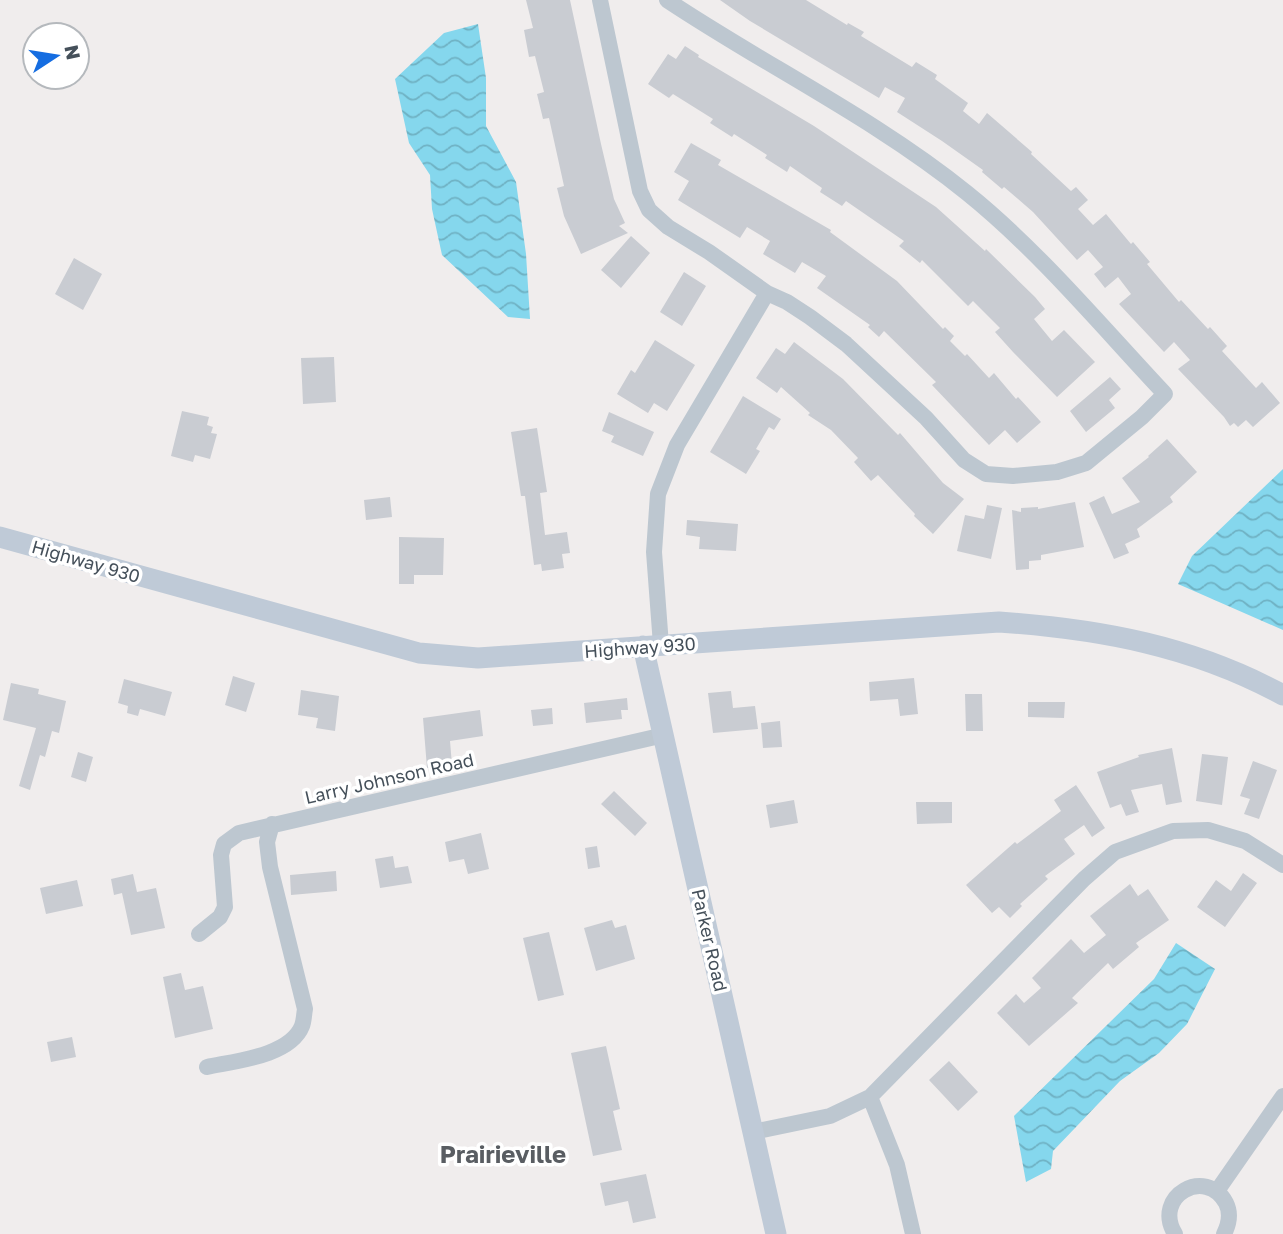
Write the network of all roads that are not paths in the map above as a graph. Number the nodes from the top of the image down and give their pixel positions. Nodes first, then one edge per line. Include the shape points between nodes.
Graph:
1 (600, 0) edge
2 (667, 0) edge
3 (767, 293) junction
4 (0, 537) edge
5 (652, 645) junction
6 (1283, 695) edge
7 (664, 735) junction
8 (272, 824) junction
9 (1283, 865) edge
10 (199, 934) dead end
11 (207, 1067) dead end
12 (870, 1097) junction
13 (1283, 1097) edge
14 (753, 1132) junction
15 (1216, 1191) junction
16 (776, 1234) edge
17 (913, 1234) edge
18 (1175, 1234) edge
19 (1224, 1234) edge

1 - 3 street via 640,191 649,210
2 - 3 street via 895,141 967,193 1046,268 1164,394 1086,463 1057,472 986,474 964,460 846,344
3 - 5 street via 677,445 658,494
4 - 5 street, Highway 930 via 404,650 478,658
5 - 6 street, Highway 930 via 999,622 1049,625 1174,650 1228,667
5 - 7 street, Parker Road
7 - 8 street, Larry Johnson Road
7 - 14 street, Parker Road
8 - 10 street, Larry Johnson Road via 239,833 225,844 220,865 225,907
8 - 11 street via 267,842 270,867 305,1009 302,1026 291,1041 273,1051
9 - 12 street via 1245,841 1209,831 1173,831 1115,852
12 - 14 street via 830,1116
12 - 17 street via 897,1165
13 - 15 street
14 - 16 street, Parker Road
15 - 18 street via 1197,1186 1179,1194 1169,1212
15 - 19 street via 1230,1217

